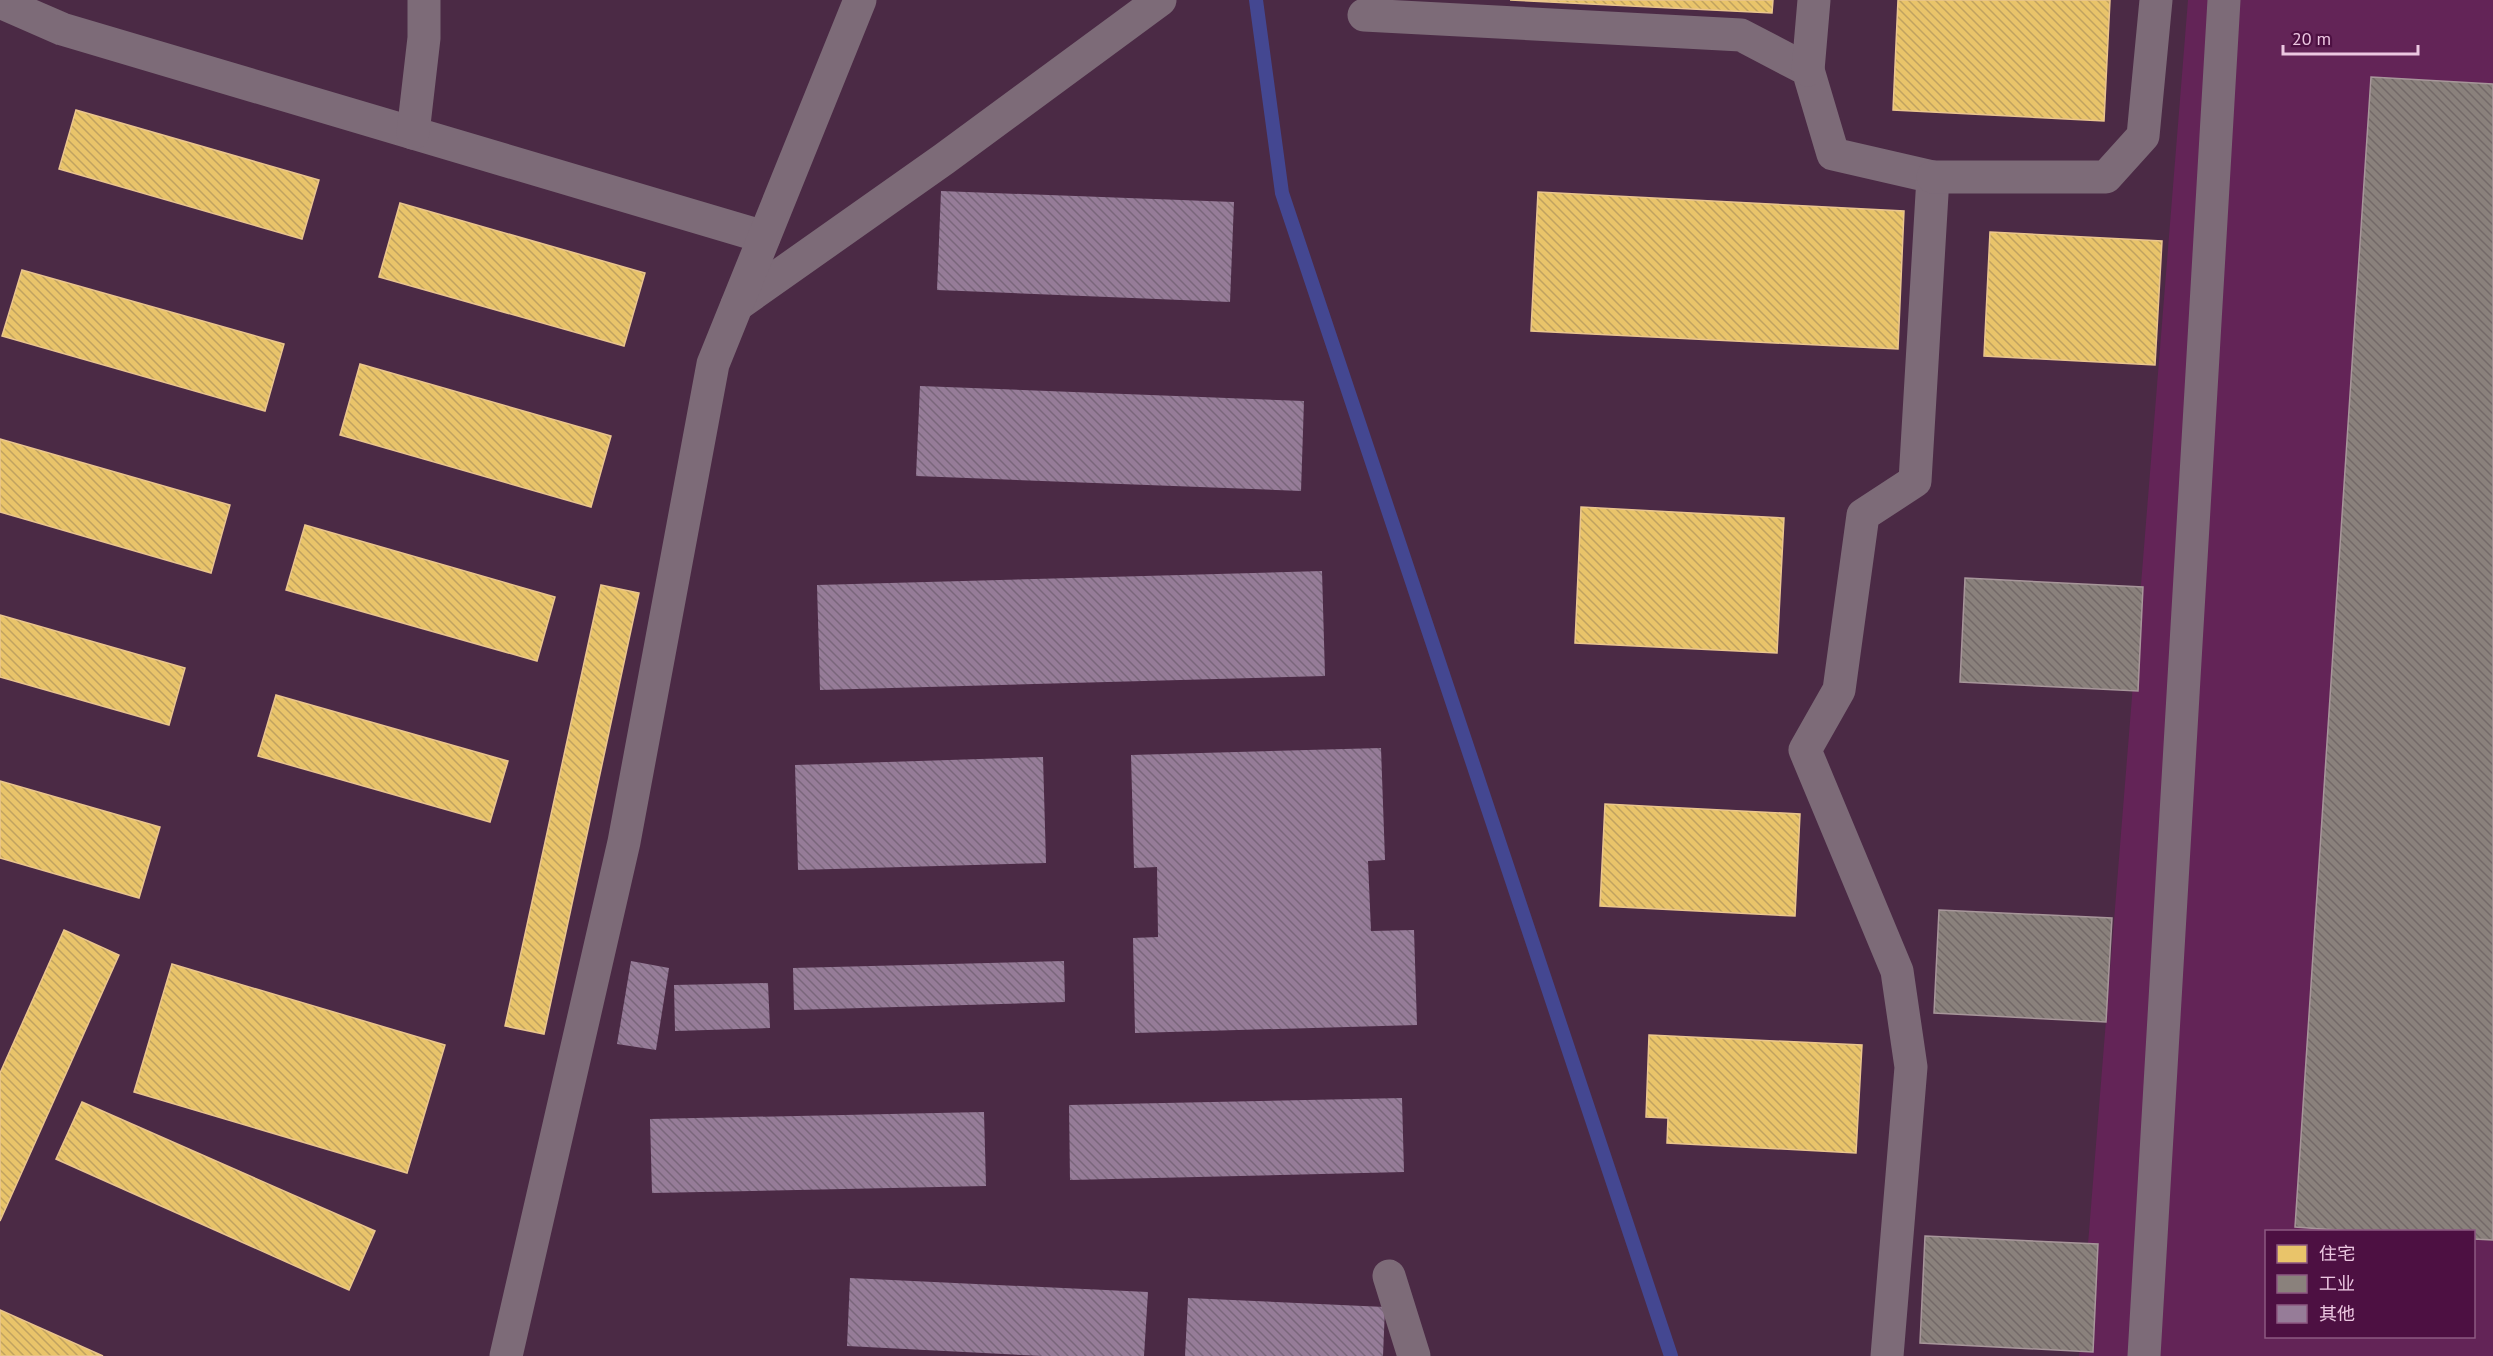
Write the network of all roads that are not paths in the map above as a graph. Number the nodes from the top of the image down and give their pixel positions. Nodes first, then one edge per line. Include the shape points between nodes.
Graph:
1 (424, 0) edge
2 (860, 0) edge
3 (1160, 0) edge
4 (1814, 0) edge
5 (2156, 0) edge
6 (2224, 0) edge
7 (0, 2) edge
8 (1364, 15) dead end
9 (1808, 70) junction
10 (413, 133) junction
11 (1933, 177) junction
12 (764, 237) junction
13 (737, 305) junction
14 (1389, 1276) dead end
15 (506, 1356) edge
16 (1414, 1356) edge
17 (1887, 1356) edge
18 (2144, 1356) edge

1 - 10 street via 424,38
2 - 12 street
3 - 13 street
4 - 9 street
5 - 11 street via 2143,136 2106,177
6 - 18 street
7 - 10 street via 62,29
8 - 9 street via 1741,35
9 - 11 street via 1833,154
10 - 12 street
11 - 17 street via 1915,481 1863,515 1839,690 1805,750 1897,971 1911,1067
12 - 13 street
13 - 15 street via 714,364 624,842
14 - 16 street

